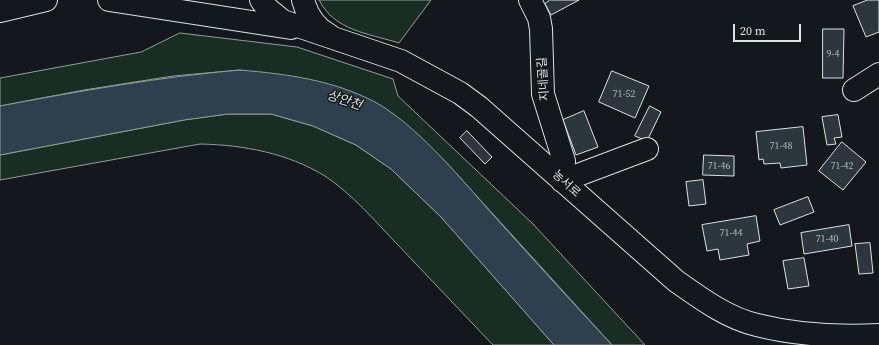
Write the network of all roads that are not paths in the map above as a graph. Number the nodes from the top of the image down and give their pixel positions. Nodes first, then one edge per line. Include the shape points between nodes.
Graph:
1 (46, 0) edge
2 (108, 0) edge
3 (261, 0) edge
4 (303, 0) edge
5 (530, 0) edge
6 (0, 11) edge
7 (308, 30) junction
8 (338, 40) junction
9 (879, 74) edge
10 (854, 90) dead end
11 (647, 149) dead end
12 (562, 181) junction
13 (756, 325) junction
14 (879, 335) edge
15 (845, 341) edge
16 (792, 345) edge

1 - 6 street
2 - 7 street
3 - 7 street, 농서로 via 283,21
4 - 8 street via 310,18 322,30
5 - 12 street, 지네골길 via 542,29 543,94 564,161
7 - 8 street, 농서로
8 - 12 street, 농서로 via 401,61 460,93
9 - 10 street
11 - 12 street
12 - 13 street, 농서로 via 676,281 701,299
13 - 15 street, 농서로
13 - 16 street
14 - 15 street, 농서로

